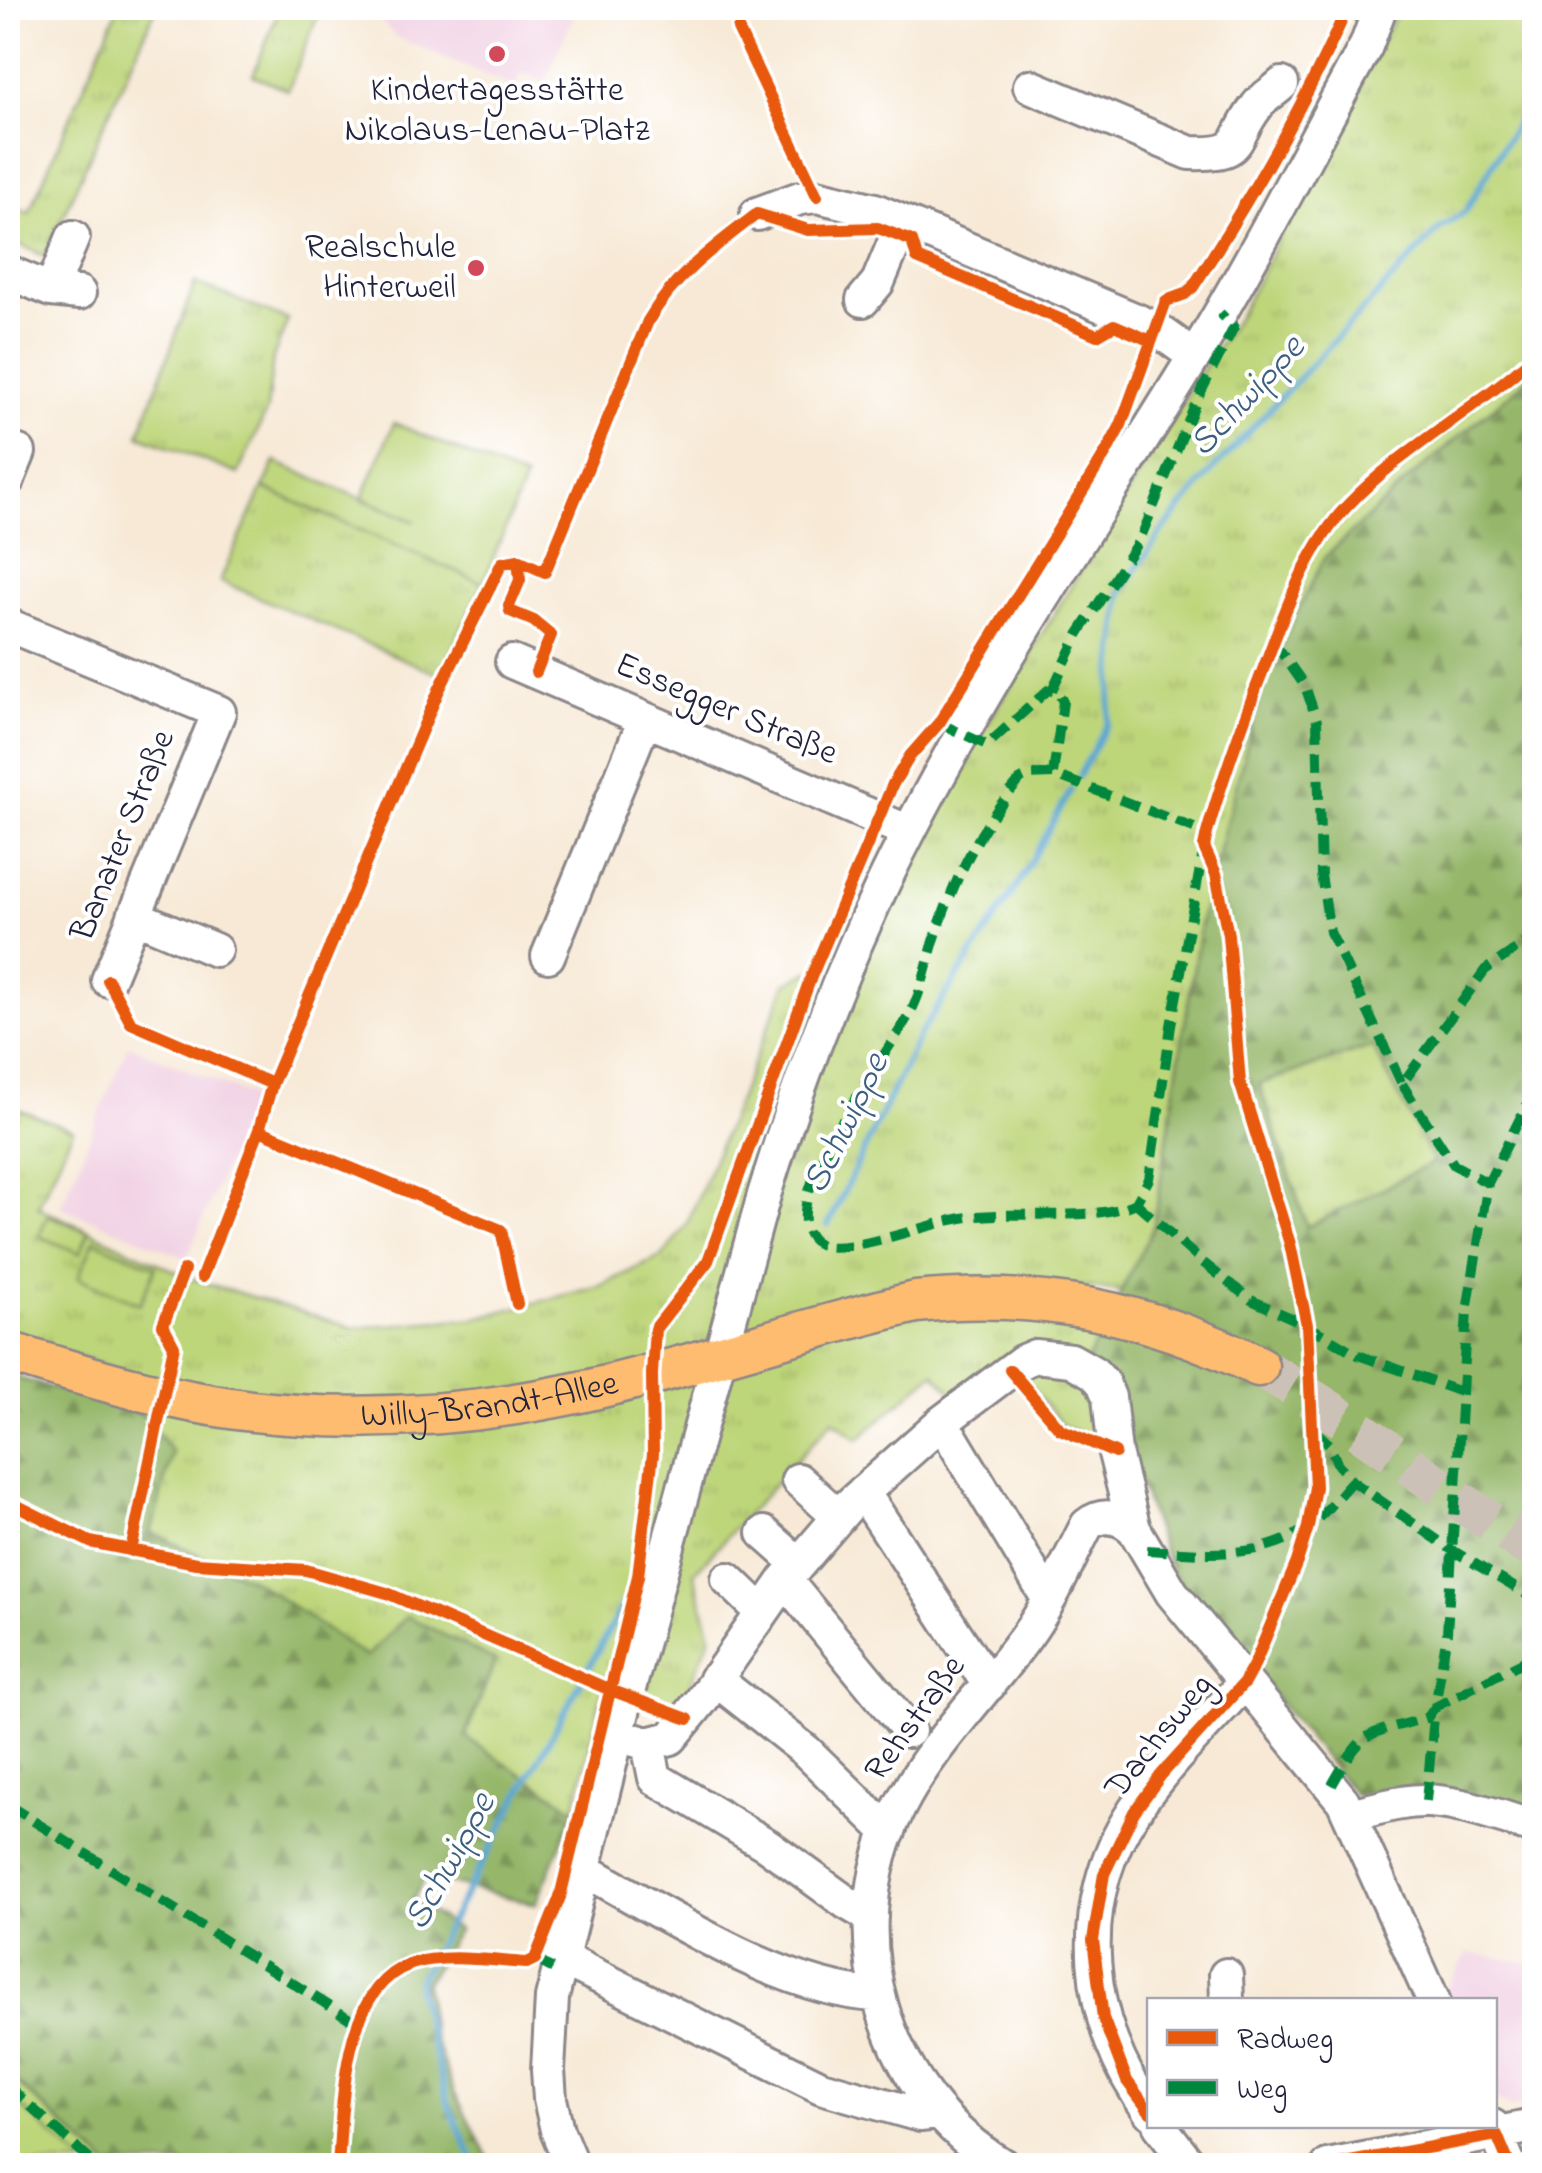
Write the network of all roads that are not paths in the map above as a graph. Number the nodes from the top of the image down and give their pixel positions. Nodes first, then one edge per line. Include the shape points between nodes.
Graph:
1 (1380, 8) edge
2 (1282, 84) dead end
3 (1030, 86) dead end
4 (756, 214) dead end
5 (903, 222) junction
6 (73, 237) dead end
7 (8, 272) edge
8 (863, 300) dead end
9 (1194, 356) junction
10 (8, 625) edge
11 (512, 662) dead end
12 (645, 719) junction
13 (909, 832) junction
14 (134, 916) junction
15 (214, 950) dead end
16 (548, 956) dead end
17 (108, 980) dead end
18 (8, 1352) edge
19 (722, 1354) junction
20 (1258, 1366) tunnel mouth
21 (942, 1422) junction
22 (798, 1480) dead end
23 (864, 1492) junction
24 (838, 1516) junction
25 (1134, 1529) junction
26 (764, 1533) dead end
27 (792, 1572) junction
28 (728, 1579) dead end
29 (1049, 1600) junction
30 (762, 1612) junction
31 (715, 1679) junction
32 (1244, 1683) junction
33 (989, 1685) junction
34 (909, 1731) dead end
35 (633, 1739) junction
36 (1351, 1816) junction
37 (1534, 1827) edge
38 (889, 1832) junction
39 (583, 1869) junction
40 (871, 1917) junction
41 (563, 1959) junction
42 (876, 1995) junction
43 (1432, 1998) edge
44 (1147, 2108) edge
45 (938, 2113) junction
46 (1534, 2126) edge
47 (1162, 2128) edge
48 (1495, 2130) edge
49 (572, 2166) edge
50 (1004, 2166) edge
51 (1191, 2166) edge
52 (1328, 2166) edge
53 (1510, 2166) edge

1 - 9 street
2 - 3 street via 1259,102 1234,146 1218,154 1190,153
4 - 5 street via 817,196
5 - 8 street via 878,282
5 - 9 street via 1155,328
6 - 7 street via 65,292
9 - 13 street via 976,708
10 - 14 street, Banater Straße via 218,712
11 - 12 street, Essegger Straße
12 - 13 street, Essegger Straße
12 - 16 street
13 - 19 street via 846,964 786,1122
14 - 15 street
14 - 17 street, Banater Straße
18 - 19 main road, Willy-Brandt-Allee via 180,1399 249,1411 354,1416 441,1414 582,1392
19 - 20 main road, Willy-Brandt-Allee via 916,1302 1012,1298 1128,1315
19 - 35 street
21 - 23 street
21 - 25 street via 1035,1356 1071,1360 1094,1372 1109,1397 1114,1453
21 - 29 street
22 - 24 street
23 - 24 street
23 - 33 street
24 - 27 street
25 - 29 street, Rehstraße via 1116,1518 1088,1525
25 - 32 street via 1172,1593
26 - 27 street
27 - 30 street
27 - 34 street
28 - 30 street
29 - 33 street, Rehstraße
30 - 31 street
31 - 35 street via 671,1738
31 - 38 street via 806,1751
32 - 36 street
32 - 44 street, Dachsweg via 1161,1775 1104,1874 1093,1940 1103,2018 1126,2080
33 - 38 street, Rehstraße via 908,1792
35 - 39 street
35 - 40 street via 655,1778
36 - 37 street via 1426,1801
36 - 43 street
38 - 40 street, Rehstraße
39 - 41 street
39 - 42 street via 732,1952 850,1993
40 - 42 street, Rehstraße
41 - 45 street via 821,2087 920,2116
41 - 49 street via 552,1998 548,2070 557,2130
42 - 45 street, Rehstraße via 903,2063
45 - 50 street, Rehstraße
46 - 48 street
47 - 51 street
48 - 52 street
48 - 53 street

